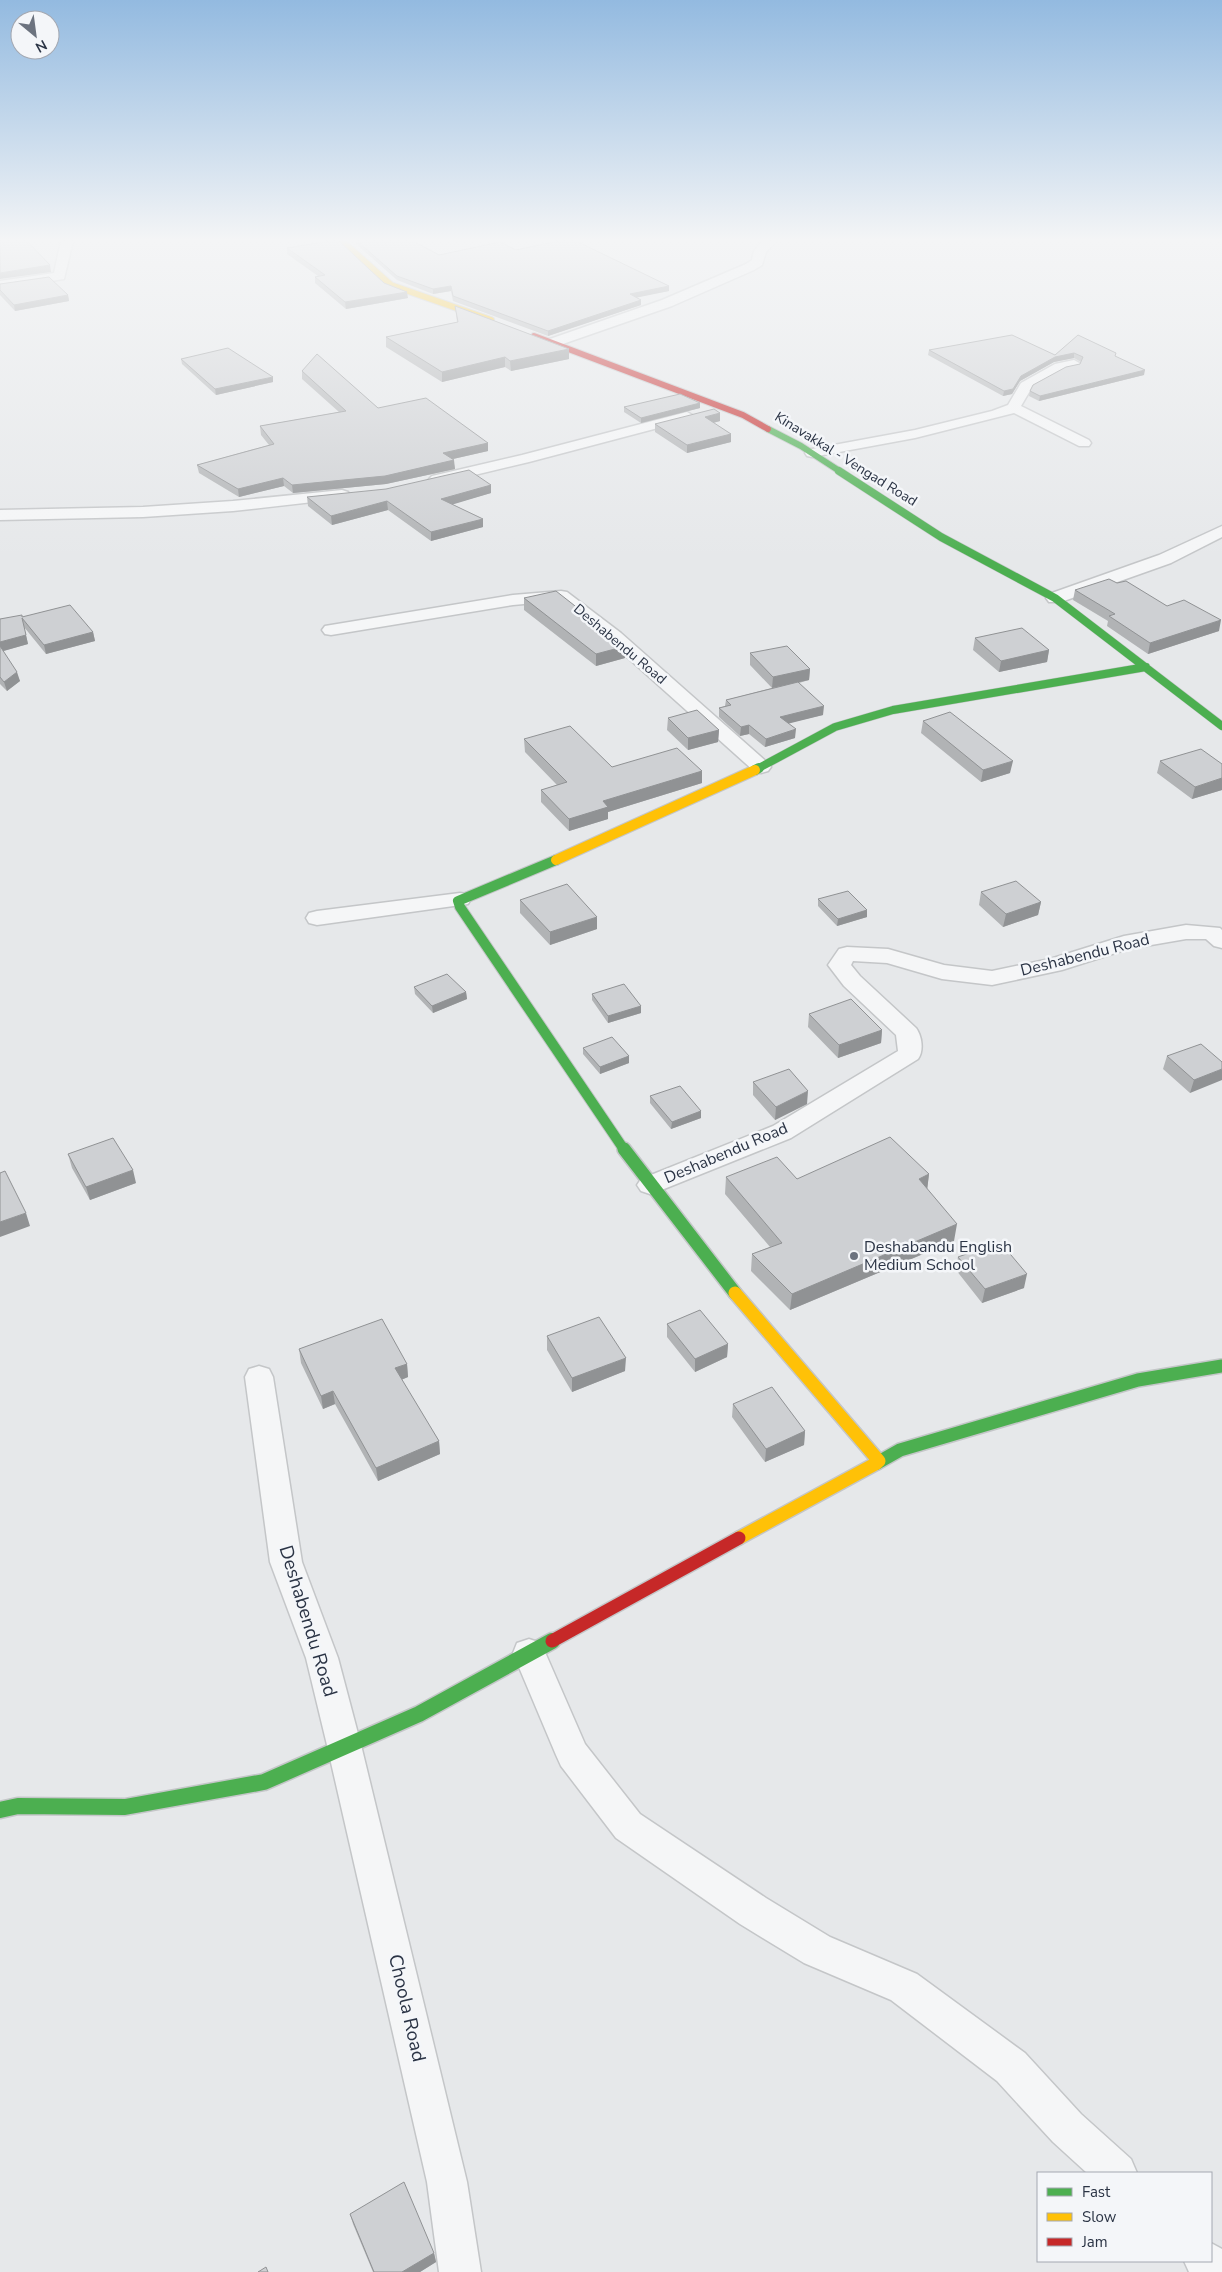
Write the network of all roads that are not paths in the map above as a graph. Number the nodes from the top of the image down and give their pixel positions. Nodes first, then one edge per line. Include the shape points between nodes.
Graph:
1 (563, 347) edge
2 (1074, 364) edge
3 (724, 408) junction
4 (1013, 408) junction
5 (1084, 444) dead end
6 (812, 453) junction
7 (425, 482) edge
8 (360, 493) edge
9 (0, 515) edge
10 (1222, 531) edge
11 (1055, 598) junction
12 (331, 630) dead end
13 (1146, 667) junction
14 (1222, 726) edge
15 (761, 767) junction
16 (460, 899) junction
17 (316, 918) dead end
18 (1222, 941) edge
19 (650, 1185) junction
20 (1222, 1366) edge
21 (259, 1377) dead end
22 (879, 1461) junction
23 (529, 1653) junction
24 (344, 1745) junction
25 (0, 1810) edge
26 (1116, 2172) edge
27 (1206, 2262) edge
28 (460, 2272) edge
29 (1214, 2272) edge

1 - 3 street, Kinavakkal - Vengad Road
2 - 4 street via 1060,367 1026,386
3 - 6 street, Kinavakkal - Vengad Road
3 - 7 street
4 - 5 street
4 - 6 street via 915,434
6 - 11 street, Kinavakkal - Vengad Road via 941,538
8 - 9 street via 143,512
10 - 11 street via 1165,560
11 - 13 street, Kinavakkal - Vengad Road
12 - 15 street, Deshabendu Road via 513,600 561,596 615,637
13 - 14 street, Kinavakkal - Vengad Road
13 - 15 street via 893,710 835,727
15 - 16 street via 537,869
16 - 17 street
16 - 19 street, Deshabendu Road via 458,906 463,914
18 - 19 street, Deshabendu Road via 1212,933 1186,932 1124,943 1054,965 992,978 942,972 888,956 847,954 839,964 852,981 908,1033 910,1054 782,1132
19 - 22 street via 782,1351
20 - 22 street via 1138,1380 900,1450
21 - 24 street, Deshabendu Road via 286,1562 322,1658
22 - 23 street
23 - 24 street via 419,1714
23 - 26 street via 573,1755 628,1826 817,1950 904,1987 1011,2067 1067,2128
24 - 25 street via 264,1782 125,1807 18,1806
24 - 28 street, Choola Road via 447,2182
27 - 29 street

